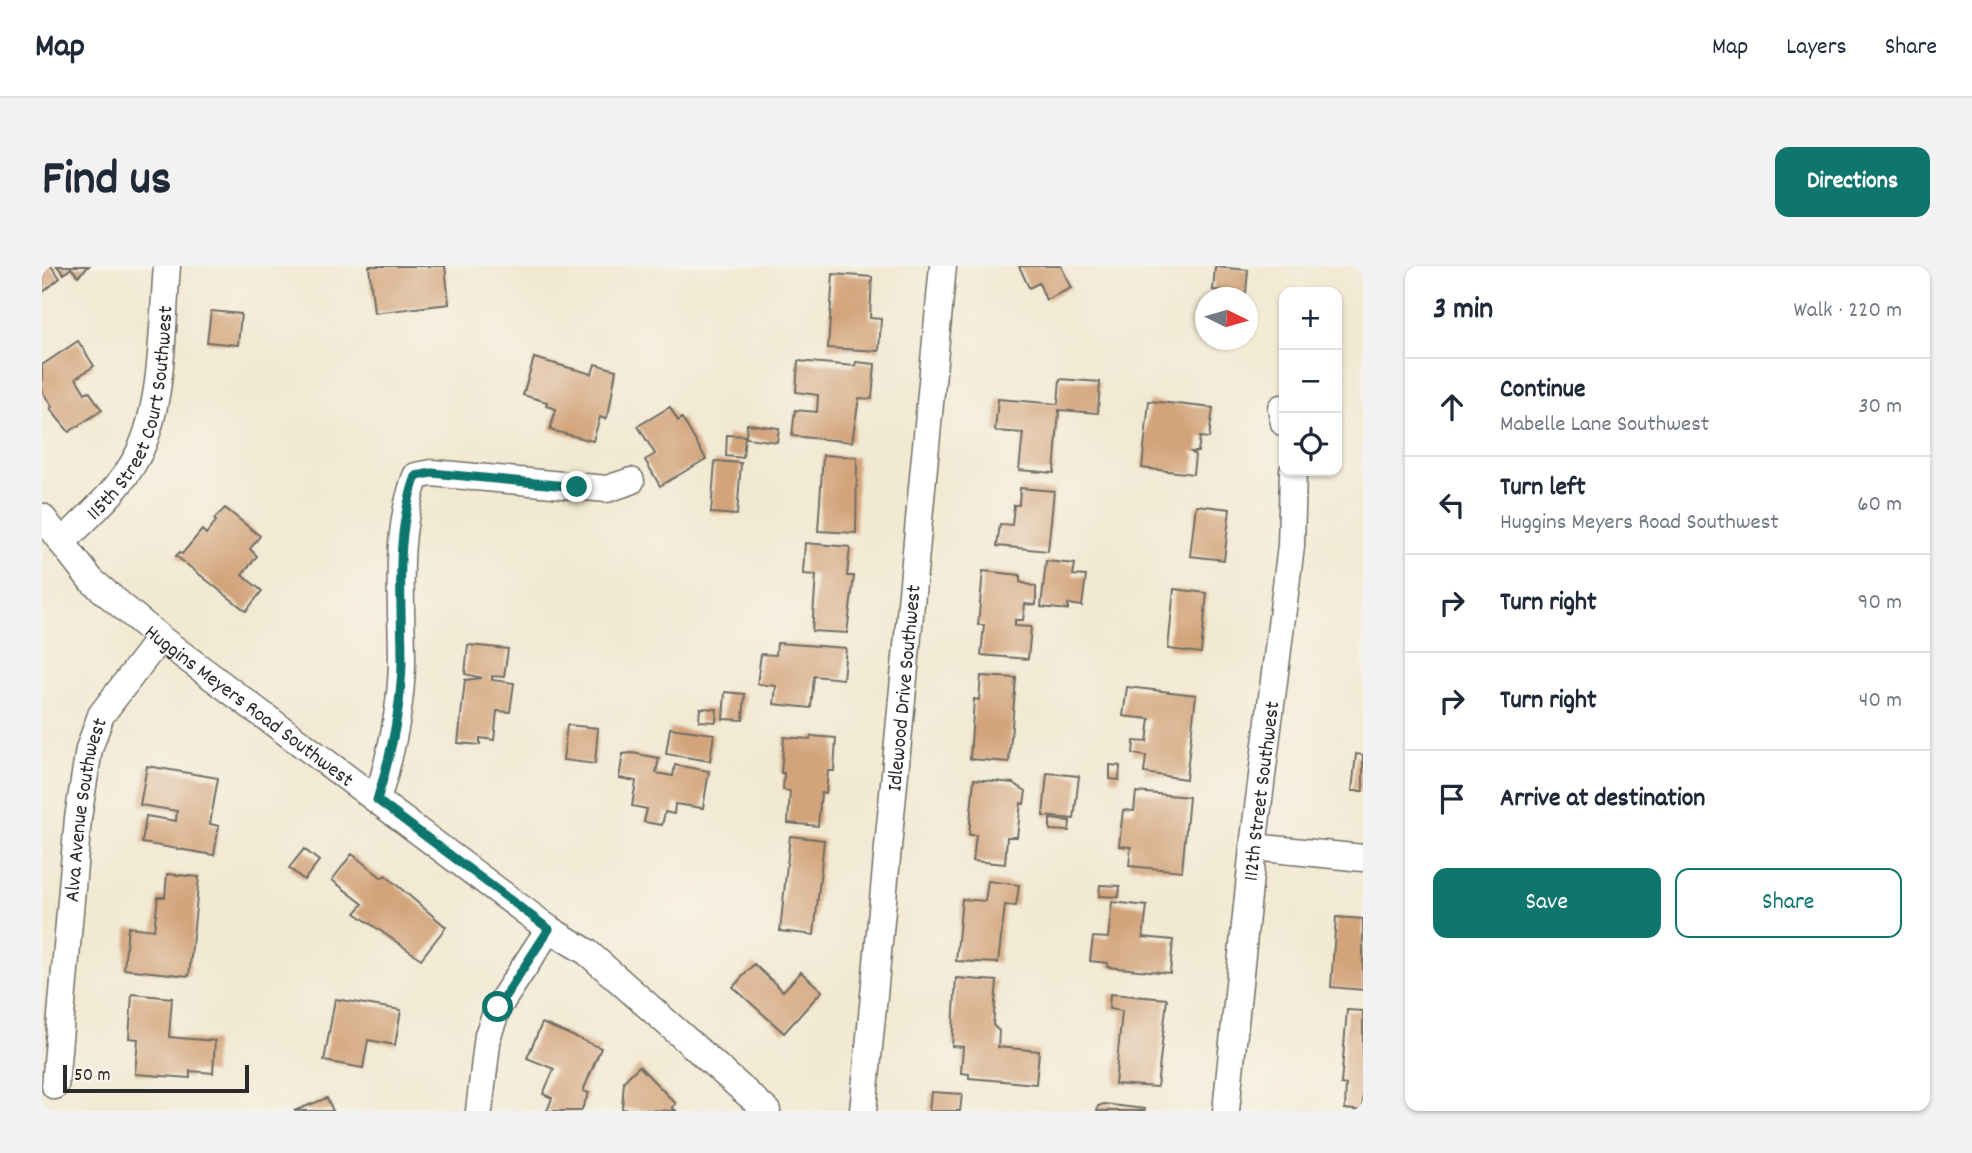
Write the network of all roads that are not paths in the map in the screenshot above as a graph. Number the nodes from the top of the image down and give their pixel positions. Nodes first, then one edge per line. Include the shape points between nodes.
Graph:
1 (167, 266) edge
2 (943, 266) edge
3 (1293, 476) edge
4 (631, 481) dead end
5 (42, 517) edge
6 (62, 543) junction
7 (160, 638) junction
8 (377, 800) junction
9 (1253, 847) junction
10 (1363, 858) edge
11 (549, 929) junction
12 (55, 1086) dead end
13 (480, 1111) edge
14 (767, 1111) edge
15 (863, 1111) edge
16 (1226, 1111) edge

1 - 6 street, 115th Street Court Southwest via 154,407 147,434 135,462 115,489
2 - 15 street, Idlewood Drive Southwest
3 - 9 street, 112th Street Southwest via 1291,546
4 - 8 street via 607,489 432,473 416,476 402,538 399,707
5 - 6 street, Huggins Meyers Road Southwest
6 - 7 street, Huggins Meyers Road Southwest via 91,580
7 - 8 street, Huggins Meyers Road Southwest
7 - 12 street, Alva Avenue Southwest via 101,715 89,749 78,818
8 - 11 street, Huggins Meyers Road Southwest
9 - 10 street
9 - 16 street, 112th Street Southwest
11 - 13 street via 498,1007 488,1035
11 - 14 street, Huggins Meyers Road Southwest via 587,952

